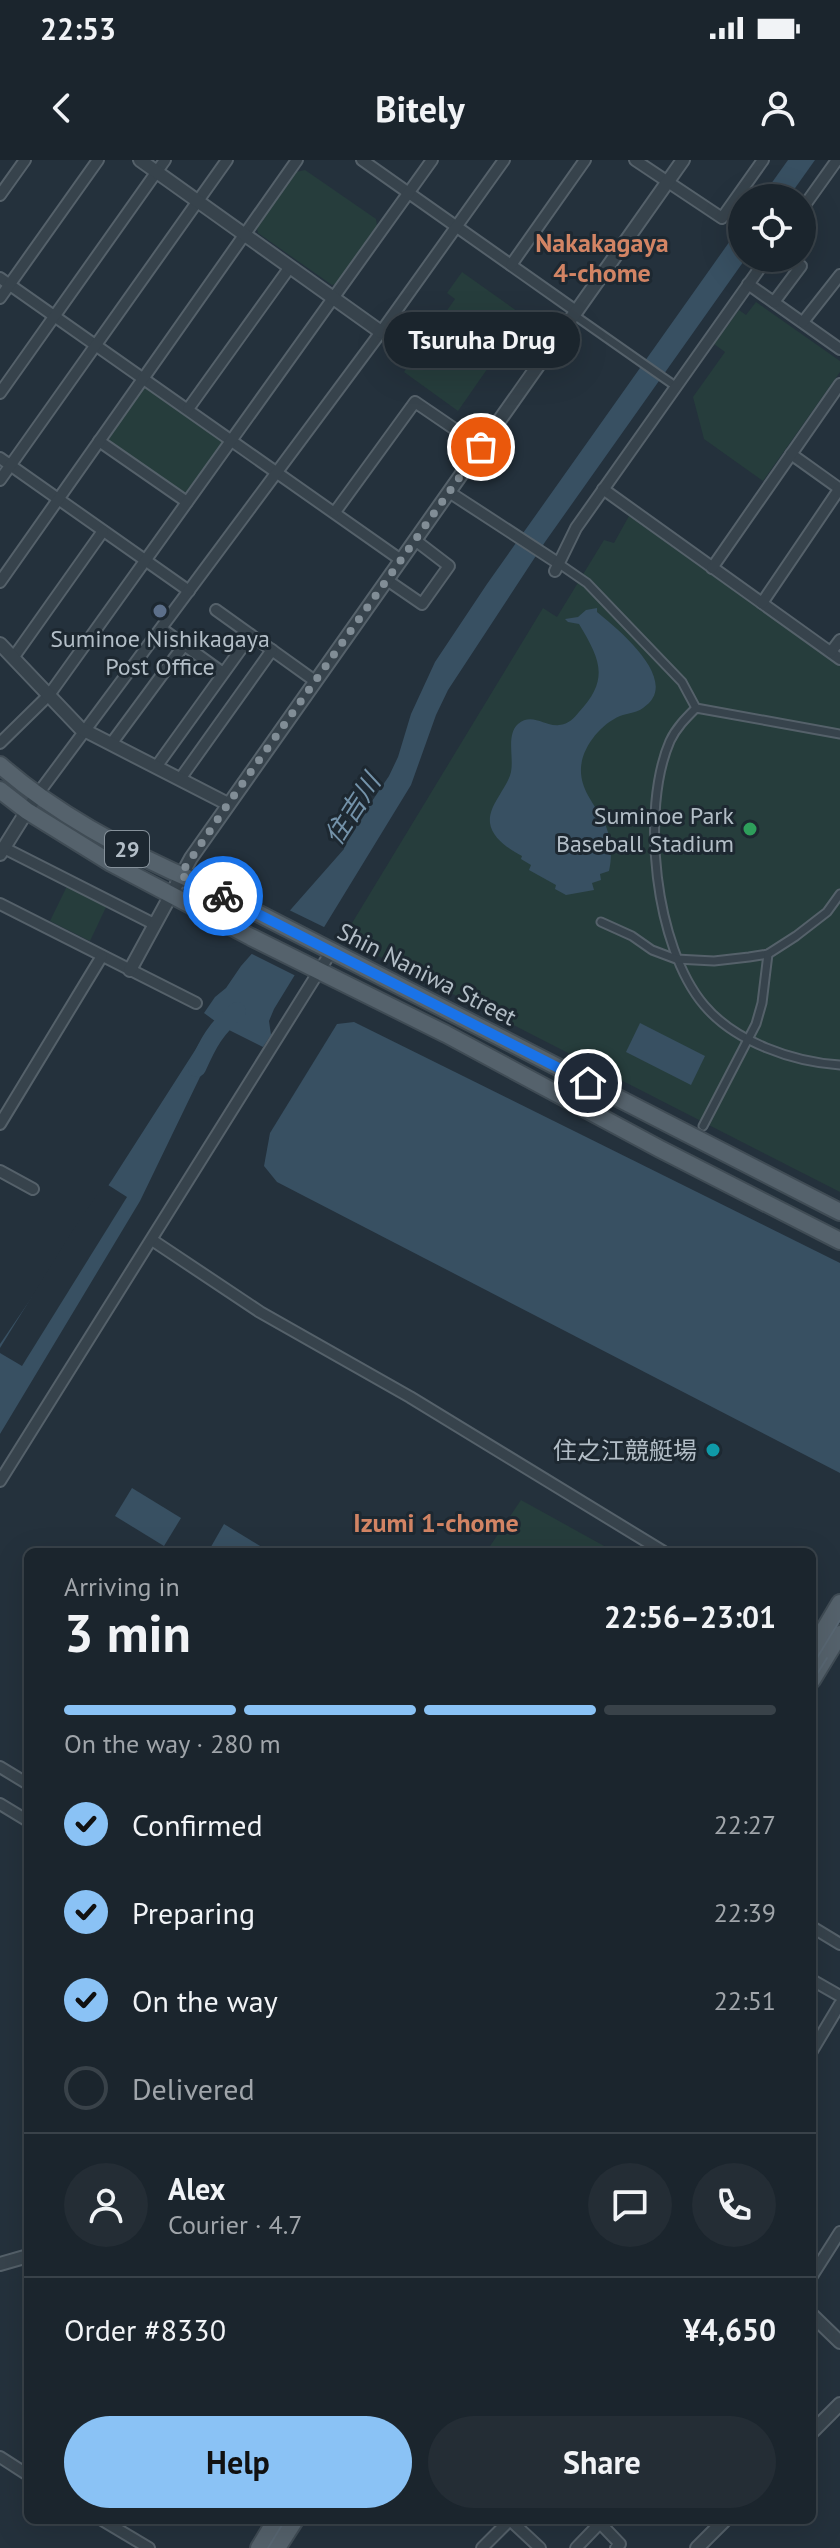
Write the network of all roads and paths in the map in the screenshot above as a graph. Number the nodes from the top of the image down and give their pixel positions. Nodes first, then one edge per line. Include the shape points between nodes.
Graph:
1 (25, 160) edge
2 (98, 160) edge
3 (140, 160) edge
4 (165, 160) edge
5 (227, 160) edge
6 (297, 160) edge
7 (363, 160) edge
8 (432, 160) edge
9 (504, 160) edge
10 (585, 160) edge
11 (635, 160) edge
12 (683, 160) edge
13 (763, 160) edge
14 (837, 160) edge
15 (156, 172) junction
16 (667, 182) junction
17 (816, 189) edge
18 (409, 193) junction
19 (0, 195) edge
20 (198, 201) junction
21 (456, 226) junction
22 (245, 235) junction
23 (511, 265) junction
24 (290, 267) junction
25 (757, 272) edge
26 (796, 272) edge
27 (840, 275) edge
28 (5, 281) edge
29 (748, 284) junction
30 (830, 288) junction
31 (840, 295) edge
32 (333, 297) junction
33 (0, 298) edge
34 (774, 302) junction
35 (575, 313) junction
36 (54, 316) junction
37 (803, 322) junction
38 (381, 332) junction
39 (97, 344) junction
40 (840, 349) edge
41 (144, 378) junction
42 (669, 382) dead end
43 (838, 390) edge
44 (0, 393) edge
45 (188, 409) junction
46 (231, 440) junction
47 (99, 441) junction
48 (481, 447) junction
49 (791, 454) junction
50 (0, 458) edge
51 (11, 465) junction
52 (277, 471) junction
53 (0, 480) edge
54 (840, 488) edge
55 (603, 489) junction
56 (449, 492) junction
57 (58, 499) junction
58 (187, 502) junction
59 (335, 512) junction
60 (103, 531) junction
61 (415, 540) junction
62 (144, 560) junction
63 (401, 560) junction
64 (556, 565) junction
65 (712, 568) junction
66 (387, 580) junction
67 (0, 582) edge
68 (189, 591) junction
69 (762, 603) junction
70 (216, 610) dead end
71 (162, 629) junction
72 (251, 635) junction
73 (840, 640) edge
74 (0, 644) edge
75 (184, 645) junction
76 (272, 650) junction
77 (836, 655) edge
78 (13, 658) junction
79 (223, 673) junction
80 (315, 681) junction
81 (49, 695) junction
82 (696, 708) junction
83 (86, 731) junction
84 (840, 734) edge
85 (0, 743) edge
86 (111, 744) junction
87 (0, 765) edge
88 (156, 767) junction
89 (180, 779) junction
90 (0, 790) edge
91 (37, 795) junction
92 (228, 804) junction
93 (27, 811) junction
94 (2, 851) edge
95 (180, 875) junction
96 (171, 893) junction
97 (840, 894) edge
98 (0, 904) edge
99 (601, 922) dead end
100 (154, 924) junction
101 (326, 950) junction
102 (768, 954) junction
103 (102, 956) junction
104 (676, 959) junction
105 (315, 969) junction
106 (130, 970) junction
107 (196, 1003) dead end
108 (747, 1038) junction
109 (840, 1065) edge
110 (0, 1124) edge
111 (703, 1126) dead end
112 (0, 1171) edge
113 (33, 1189) dead end
114 (840, 1212) edge
115 (152, 1240) junction
116 (840, 1241) edge
117 (0, 1481) edge
118 (657, 1548) edge
119 (840, 1603) edge
120 (840, 1634) edge
121 (816, 1641) edge
122 (816, 1673) edge
123 (0, 1767) edge
124 (24, 1782) edge
125 (0, 1804) edge
126 (24, 1819) edge
127 (816, 1929) edge
128 (840, 1944) edge
129 (816, 1982) edge
130 (840, 1996) edge
131 (840, 2004) edge
132 (816, 2044) edge
133 (840, 2232) edge
134 (24, 2257) edge
135 (0, 2264) edge
136 (816, 2270) edge
137 (816, 2319) edge
138 (840, 2342) edge
139 (840, 2404) edge
140 (816, 2428) edge
141 (0, 2457) edge
142 (24, 2472) edge
143 (109, 2524) edge
144 (274, 2524) edge
145 (292, 2524) edge
146 (506, 2524) edge
147 (514, 2524) edge
148 (599, 2524) edge
149 (601, 2524) edge
150 (721, 2524) edge
151 (149, 2548) edge
152 (259, 2548) edge
153 (277, 2548) edge
154 (482, 2548) edge
155 (540, 2548) edge
156 (576, 2548) edge
157 (616, 2548) edge
158 (697, 2548) edge

1 - 19 street
2 - 28 street
3 - 15 street
4 - 15 street
5 - 20 street
6 - 22 street
7 - 18 street
8 - 18 street
9 - 21 street
10 - 23 street
11 - 16 street
12 - 16 street
13 - 16 street via 722,218
14 - 17 street
15 - 20 street
15 - 36 street
16 - 35 street
18 - 21 street
18 - 32 street
20 - 22 street
20 - 39 street
21 - 23 street
21 - 38 street
22 - 24 street
22 - 41 street
23 - 35 street
24 - 32 street
24 - 45 street
25 - 29 street
26 - 34 street
27 - 30 street
28 - 33 street
28 - 36 street
29 - 34 street
29 - 55 street
30 - 31 street
30 - 37 street
32 - 38 street
32 - 46 street
34 - 37 street
35 - 42 street
35 - 48 street
36 - 39 street
36 - 44 street
37 - 40 street
38 - 52 street
39 - 41 street
39 - 51 street
41 - 45 street
41 - 47 street
43 - 49 street
45 - 46 street
46 - 52 street
46 - 58 street
47 - 57 street
47 - 58 street
48 - 56 street
48 - 59 street via 415,402
49 - 54 street
49 - 65 street
50 - 51 street
51 - 53 street
51 - 57 street
52 - 59 street
52 - 68 street
54 - 69 street
55 - 64 street
55 - 65 street
56 - 61 street
56 - 64 street
57 - 60 street
57 - 67 street
58 - 62 street
59 - 63 street
60 - 62 street
60 - 78 street
61 - 63 street
61 - 66 street via 449,566 422,604
62 - 68 street
62 - 81 street
63 - 66 street
64 - 82 street via 587,583 682,682
65 - 69 street
66 - 80 street
68 - 71 street
69 - 77 street
70 - 72 street
71 - 75 street
71 - 83 street
72 - 76 street
72 - 79 street
73 - 77 street
74 - 78 street
75 - 79 street
75 - 86 street
76 - 80 street
76 - 89 street
78 - 81 street
79 - 88 street
80 - 92 street
81 - 83 street
81 - 85 street
82 - 84 street
82 - 104 street via 670,741 657,796 655,863
83 - 86 street
83 - 91 street
86 - 88 street
87 - 91 main road, Shin Naniwa Street / 29
88 - 89 street
89 - 92 street
90 - 93 main road, Shin Naniwa Street / 29
91 - 93 street
91 - 95 main road, Shin Naniwa Street / 29
92 - 95 street
93 - 94 street
93 - 96 main road, Shin Naniwa Street / 29
94 - 100 street
95 - 96 street
95 - 101 main road, Shin Naniwa Street / 29
96 - 100 street
96 - 105 main road, Shin Naniwa Street / 29
97 - 102 street via 827,912
98 - 103 street
99 - 104 street
100 - 106 street
101 - 105 street
101 - 114 main road, Shin Naniwa Street / 29
102 - 104 street via 714,961
102 - 108 street via 762,1003
103 - 106 street
103 - 110 street
104 - 108 street via 704,1006
105 - 115 street
105 - 116 main road, Shin Naniwa Street / 29
106 - 107 street
108 - 109 street via 812,1063
108 - 111 street
112 - 113 street
115 - 117 street
115 - 118 street via 260,1312
119 - 121 main road
120 - 122 main road
123 - 124 street
125 - 126 street
127 - 128 street
129 - 130 street
131 - 132 street
133 - 136 street
134 - 135 street
137 - 138 street
139 - 140 street
141 - 142 street
143 - 151 street
144 - 152 main road
145 - 153 main road
146 - 154 street
147 - 155 street
148 - 156 street
149 - 157 street via 620,2544
150 - 158 street

